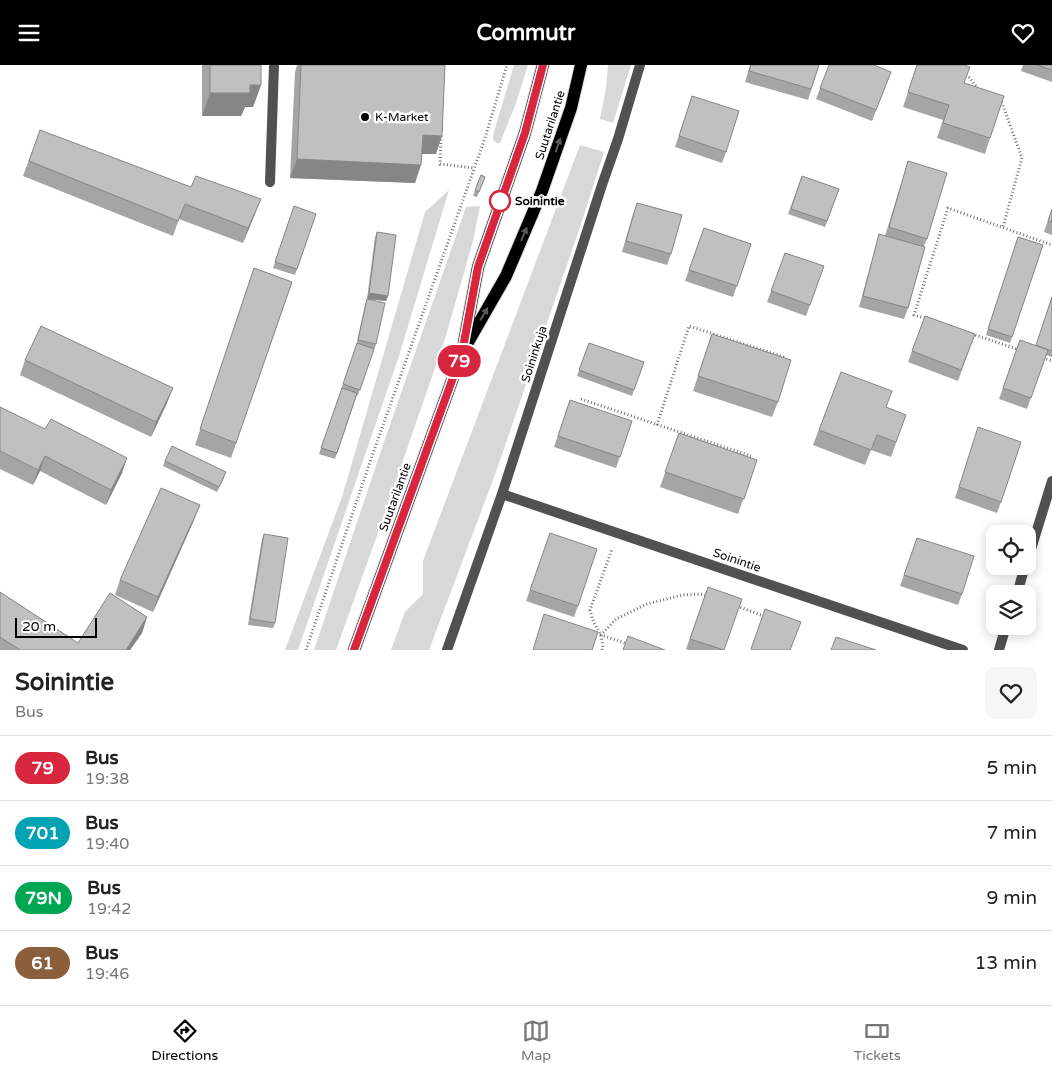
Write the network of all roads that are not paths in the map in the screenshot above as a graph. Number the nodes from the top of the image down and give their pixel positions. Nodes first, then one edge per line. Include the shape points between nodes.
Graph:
1 (274, 65) edge
2 (543, 65) edge
3 (581, 65) edge
4 (640, 65) edge
5 (270, 182) dead end
6 (462, 353) junction
7 (1052, 481) edge
8 (502, 494) junction
9 (1036, 533) edge
10 (1003, 635) edge
11 (354, 650) edge
12 (447, 650) edge
13 (964, 650) edge
14 (999, 650) edge

1 - 5 street
2 - 6 main road, Suutarilantie via 525,133 478,267
6 -> 3 main road, Suutarilantie via 506,276 542,191 571,108
4 - 8 street, Soininkuja
6 - 11 main road, Suutarilantie
7 - 9 street
8 - 12 street, Soininkuja
8 - 13 street, Soinintie
10 - 14 street

